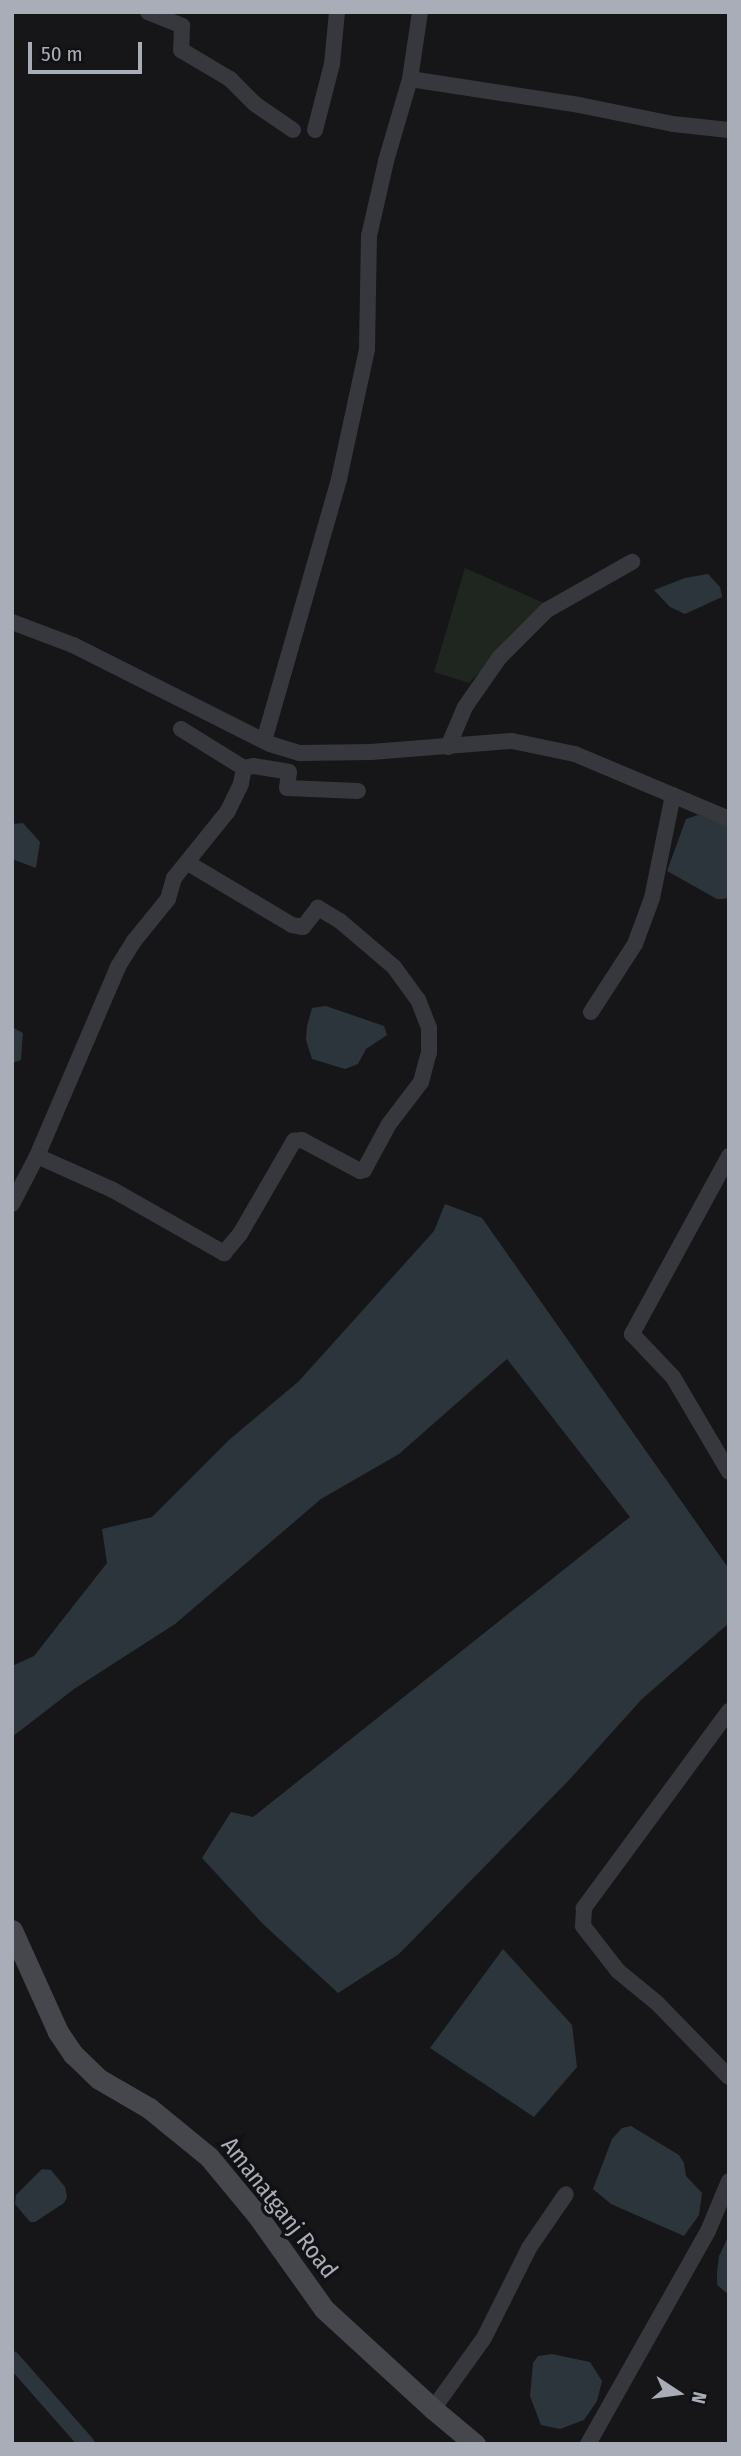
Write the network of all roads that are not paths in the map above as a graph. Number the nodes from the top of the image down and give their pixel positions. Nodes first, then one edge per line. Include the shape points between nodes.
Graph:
1 (148, 12) edge
2 (337, 12) edge
3 (420, 12) edge
4 (410, 79) junction
5 (293, 130) dead end
6 (315, 130) dead end
7 (729, 130) edge
8 (632, 562) dead end
9 (12, 622) edge
10 (181, 729) dead end
11 (264, 741) junction
12 (448, 747) junction
13 (244, 768) junction
14 (358, 791) dead end
15 (673, 795) junction
16 (729, 819) edge
17 (188, 863) junction
18 (591, 1012) dead end
19 (37, 1156) junction
20 (729, 1157) edge
21 (12, 1204) edge
22 (729, 1472) edge
23 (729, 1711) edge
24 (12, 1930) edge
25 (729, 2077) edge
26 (729, 2181) edge
27 (566, 2194) dead end
28 (433, 2409) junction
29 (475, 2444) edge
30 (588, 2444) edge

1 - 5 street via 182,26 181,50 230,79 255,104
2 - 6 street via 332,64
3 - 4 street
4 - 7 street
4 - 11 street via 369,236 367,349 339,479
8 - 12 street via 547,610 499,658 465,707
9 - 11 street via 73,645
10 - 13 street
11 - 12 street via 300,753
12 - 15 street via 512,741 575,754
13 - 14 street via 289,772 287,788
13 - 17 street via 228,811
15 - 16 street
15 - 18 street via 652,898 635,944
17 - 19 street via 174,878 168,899 118,967
17 - 19 street via 292,925 303,927 318,908 375,949 401,976 425,1013 429,1053 421,1082 362,1171 302,1140 295,1141 224,1254 113,1190
19 - 21 street
20 - 22 street via 632,1334 673,1377
23 - 25 street via 584,1908 583,1926 618,1972 657,2003
24 - 28 main road, Amanatganj Road via 58,2032 73,2054 99,2079 149,2108 209,2157 324,2309
26 - 30 street via 708,2231
27 - 28 street via 529,2248 484,2338
28 - 29 main road, Amanatganj Road

